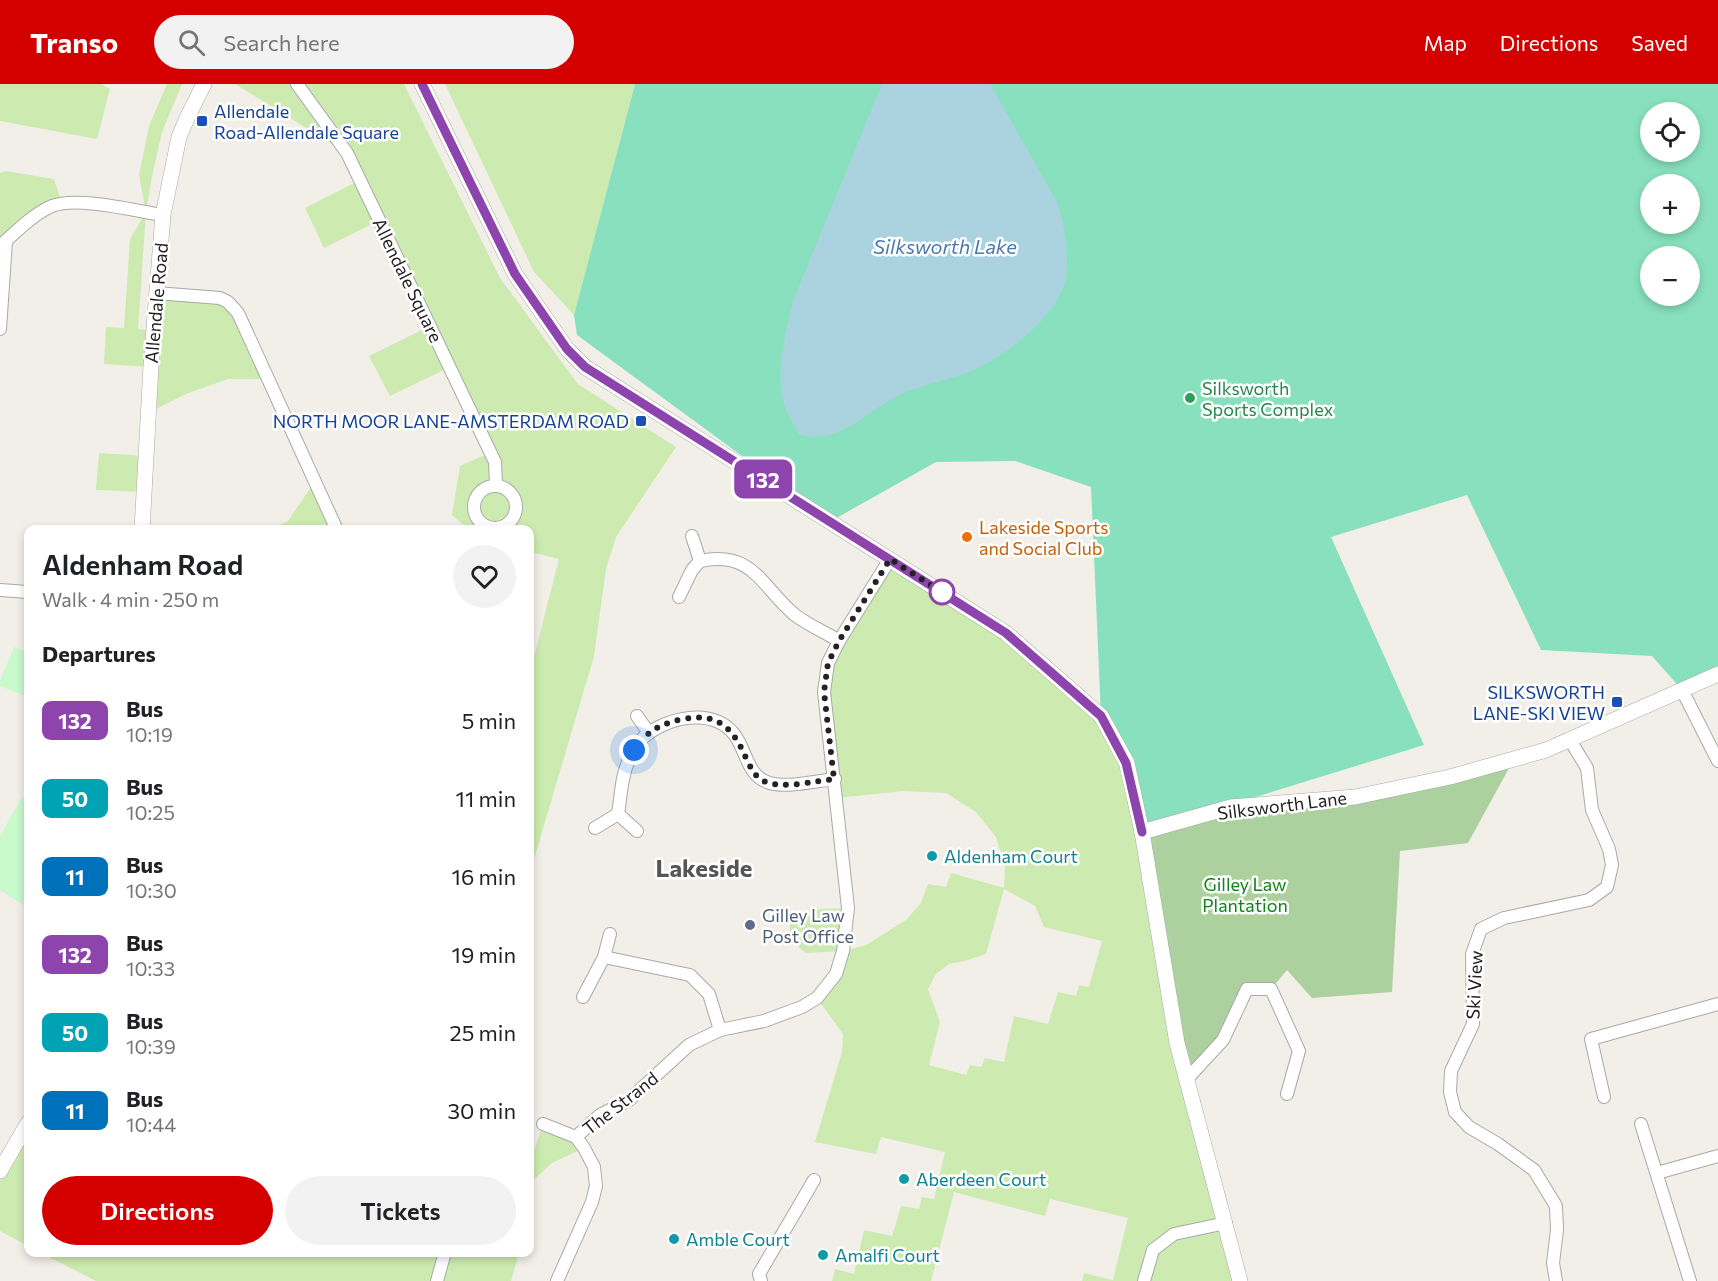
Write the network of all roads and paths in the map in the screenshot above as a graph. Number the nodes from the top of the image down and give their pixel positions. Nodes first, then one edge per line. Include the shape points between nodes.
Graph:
1 (204, 84) edge
2 (297, 84) edge
3 (422, 84) edge
4 (163, 215) junction
5 (3, 244) edge
6 (156, 293) junction
7 (0, 329) edge
8 (496, 486) dead end
9 (142, 525) edge
10 (336, 525) edge
11 (692, 536) dead end
12 (890, 559) junction
13 (700, 561) junction
14 (0, 590) edge
15 (24, 592) edge
16 (680, 597) dead end
17 (839, 641) junction
18 (1718, 674) edge
19 (1682, 690) junction
20 (637, 716) dead end
21 (650, 733) junction
22 (1570, 740) junction
23 (1718, 761) edge
24 (834, 779) junction
25 (618, 814) junction
26 (595, 828) dead end
27 (637, 831) dead end
28 (1142, 832) junction
29 (610, 934) dead end
30 (604, 957) junction
31 (583, 997) dead end
32 (1718, 1004) edge
33 (720, 1030) junction
34 (1187, 1079) junction
35 (1287, 1094) dead end
36 (1604, 1097) dead end
37 (543, 1124) dead end
38 (1641, 1124) dead end
39 (24, 1130) edge
40 (576, 1137) junction
41 (1718, 1156) edge
42 (0, 1171) edge
43 (1657, 1173) junction
44 (814, 1180) dead end
45 (1226, 1223) junction
46 (444, 1257) edge
47 (437, 1281) edge
48 (557, 1281) edge
49 (761, 1281) edge
50 (1144, 1281) edge
51 (1240, 1281) edge
52 (1556, 1281) edge
53 (1690, 1281) edge

1 - 4 street, Allendale Road via 179,137
2 - 8 street, Allendale Square via 347,153 495,462
3 - 12 street via 515,274 567,349 585,367
4 - 5 street via 62,203 37,215
4 - 6 street, Allendale Road
5 - 7 street
6 - 9 street, Allendale Road
6 - 10 street via 220,298 238,313
11 - 13 street
12 - 17 street, The Strand
12 - 28 street via 1006,633 1101,716 1126,763
13 - 16 street
13 - 17 street via 716,558 746,566 797,616
14 - 15 street
17 - 24 street, The Strand via 828,663 824,692
18 - 19 street, Silksworth Lane
19 - 22 street, Silksworth Lane
19 - 23 street
20 - 21 street
21 - 24 street via 685,718 714,719 734,734 752,770 765,782 778,785
21 - 25 street via 641,739 627,762
22 - 28 street, Silksworth Lane via 1450,777 1355,796 1231,807
22 - 52 street, Ski View via 1587,768 1592,810 1609,849 1612,865 1607,887 1589,900 1504,918 1481,929 1472,954 1473,1024 1451,1071 1450,1092 1455,1112 1469,1127 1534,1170 1556,1206
24 - 33 street, The Strand via 848,908 836,974 817,998 802,1007 764,1021
25 - 26 street
25 - 27 street
28 - 34 street via 1177,1043
29 - 30 street
30 - 31 street
30 - 33 street via 690,975 709,994
32 - 36 street via 1591,1039
33 - 40 street, The Strand via 689,1045 629,1100 600,1115
34 - 35 street via 1223,1040 1247,989 1271,989 1299,1051
34 - 45 street
37 - 40 street
38 - 43 street
39 - 42 street
40 - 48 street, The Strand via 594,1167 596,1186
41 - 43 street
43 - 53 street
44 - 49 street via 759,1274
45 - 50 street via 1174,1234 1153,1250
45 - 51 street
46 - 47 street

